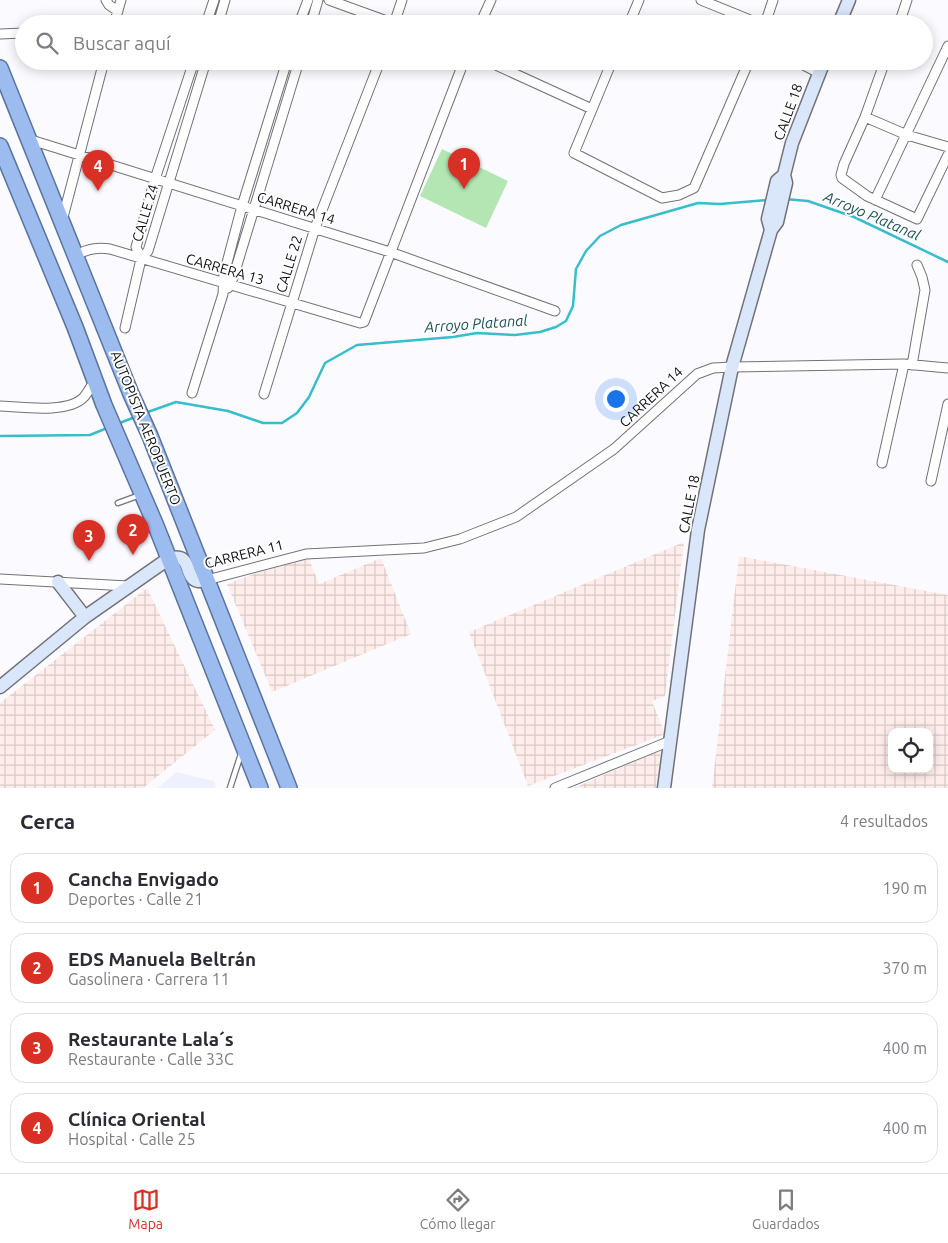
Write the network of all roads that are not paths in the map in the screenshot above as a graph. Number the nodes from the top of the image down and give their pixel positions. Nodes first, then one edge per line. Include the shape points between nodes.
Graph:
1 (106, 0) edge
2 (121, 0) edge
3 (214, 0) edge
4 (226, 0) edge
5 (308, 0) edge
6 (318, 0) edge
7 (329, 0) edge
8 (402, 0) edge
9 (490, 0) edge
10 (639, 0) edge
11 (701, 0) edge
12 (773, 0) edge
13 (849, 0) edge
14 (907, 0) edge
15 (118, 11) junction
16 (117, 15) edge
17 (209, 15) edge
18 (221, 15) edge
19 (302, 15) edge
20 (314, 15) edge
21 (370, 15) edge
22 (398, 15) edge
23 (484, 15) edge
24 (633, 15) edge
25 (738, 15) edge
26 (768, 15) edge
27 (843, 15) edge
28 (902, 15) edge
29 (15, 33) edge
30 (0, 34) edge
31 (948, 46) edge
32 (0, 68) edge
33 (102, 70) edge
34 (191, 70) edge
35 (203, 70) edge
36 (284, 70) edge
37 (296, 70) edge
38 (376, 70) edge
39 (461, 70) edge
40 (508, 70) edge
41 (608, 70) edge
42 (745, 70) edge
43 (813, 70) edge
44 (820, 70) edge
45 (882, 70) edge
46 (819, 73) junction
47 (592, 109) junction
48 (865, 117) junction
49 (907, 135) junction
50 (28, 139) junction
51 (0, 146) edge
52 (948, 147) edge
53 (78, 155) junction
54 (948, 155) edge
55 (155, 178) junction
56 (168, 183) junction
57 (70, 186) junction
58 (49, 189) junction
59 (875, 200) junction
60 (242, 206) junction
61 (254, 209) junction
62 (62, 222) junction
63 (314, 228) junction
64 (390, 252) junction
65 (76, 255) junction
66 (141, 258) junction
67 (917, 265) dead end
68 (226, 284) junction
69 (292, 302) junction
70 (555, 311) dead end
71 (125, 328) dead end
72 (908, 364) junction
73 (732, 367) junction
74 (948, 368) edge
75 (95, 381) junction
76 (192, 393) dead end
77 (264, 394) dead end
78 (948, 404) edge
79 (0, 406) edge
80 (882, 463) dead end
81 (931, 481) dead end
82 (142, 494) junction
83 (118, 503) dead end
84 (460, 540) joint
85 (168, 559) junction
86 (0, 579) edge
87 (207, 580) junction
88 (58, 582) junction
89 (128, 586) junction
90 (84, 617) junction
91 (0, 687) edge
92 (670, 741) junction
93 (243, 746) junction
94 (230, 788) edge
95 (260, 788) edge
96 (289, 788) edge
97 (555, 788) edge
98 (664, 788) edge

1 - 15 street
2 - 15 street
3 - 17 street
4 - 18 street
5 - 19 street
6 - 20 street
7 - 21 street
8 - 22 street
9 - 23 street
10 - 24 street
11 - 25 street
12 - 26 street
13 - 27 main road
14 - 28 street
15 - 16 street
29 - 30 street
31 - 49 street
32 - 50 highway, AUTOPISTA AEROPUERTO
33 - 53 street
34 - 55 street, CALLE 24
35 - 56 street, CALLE 24
36 - 60 street
37 - 61 street
38 - 63 street, CALLE 22
39 - 64 street
40 - 47 street
41 - 47 street
42 - 47 street via 694,188 679,195 662,198 574,154
43 - 46 street
44 - 46 main road, CALLE 18
45 - 48 street
46 - 73 main road, CALLE 18 via 792,143 775,208 777,222 771,230
48 - 49 street
48 - 59 street via 842,178
49 - 52 street
49 - 59 street
50 - 53 street, CARRERA 14
50 - 58 highway, AUTOPISTA AEROPUERTO
51 - 75 highway, AUTOPISTA AEROPUERTO
53 - 55 street, CARRERA 14
53 - 57 street
54 - 59 street via 917,219
55 - 56 street, CARRERA 14
55 - 66 street, CALLE 24 via 136,247
56 - 60 street, CARRERA 14
56 - 66 street, CALLE 24 via 148,251
57 - 58 street via 60,190
57 - 62 street
58 - 62 highway, AUTOPISTA AEROPUERTO
60 - 61 street, CARRERA 14
60 - 68 street
61 - 63 street, CARRERA 14
61 - 68 street
62 - 65 highway, AUTOPISTA AEROPUERTO
63 - 64 street, CARRERA 14
63 - 69 street, CALLE 22
64 - 69 street, CARRERA 13 via 365,320 360,322
64 - 70 street, CARRERA 14
65 - 66 street, CARRERA 13 via 98,248
65 - 87 highway, AUTOPISTA AEROPUERTO
66 - 68 street, CARRERA 13
66 - 71 street
67 - 72 street via 925,290
68 - 69 street, CARRERA 13
68 - 76 street
69 - 77 street, CALLE 22
72 - 73 street, CARRERA 14
72 - 74 street, CARRERA 14
72 - 80 street
73 - 84 street, CARRERA 14 via 713,368 697,374 614,449 574,478 516,517
73 - 92 main road, CALLE 18 via 698,530
75 - 79 street via 83,398 70,406
75 - 82 highway, AUTOPISTA AEROPUERTO
78 - 81 street
82 - 83 lane
82 - 85 highway, AUTOPISTA AEROPUERTO
84 - 87 street, CARRERA 11 via 424,548 306,554
85 - 87 main road, CARRERA 11 via 181,558 195,579
85 - 89 main road
85 - 93 highway, AUTOPISTA AEROPUERTO
86 - 88 street
87 - 96 highway, AUTOPISTA AEROPUERTO
88 - 89 street
88 - 90 main road
89 - 90 main road
90 - 91 main road
92 - 97 street
92 - 98 main road, CALLE 18
93 - 94 lane
93 - 95 highway, AUTOPISTA AEROPUERTO

